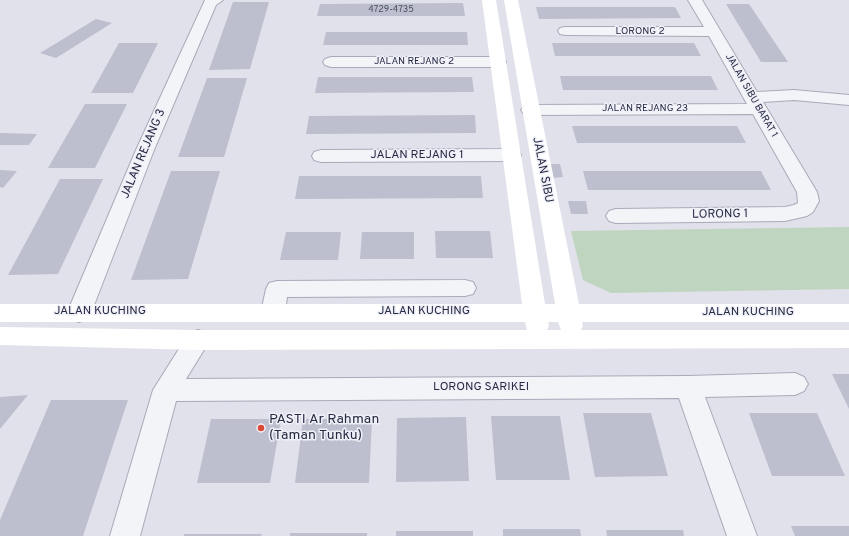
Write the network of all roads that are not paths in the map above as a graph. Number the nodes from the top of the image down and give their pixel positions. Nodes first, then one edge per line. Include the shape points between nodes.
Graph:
1 (216, 0) edge
2 (489, 0) edge
3 (511, 0) edge
4 (696, 0) edge
5 (565, 31) dead end
6 (714, 32) junction
7 (517, 40) junction
8 (495, 41) junction
9 (331, 62) dead end
10 (498, 62) junction
11 (849, 100) edge
12 (756, 103) junction
13 (530, 110) junction
14 (512, 155) junction
15 (321, 156) dead end
16 (807, 192) joint
17 (616, 216) dead end
18 (465, 288) dead end
19 (273, 312) junction
20 (535, 312) junction
21 (568, 312) junction
22 (0, 313) edge
23 (79, 313) junction
24 (849, 313) edge
25 (0, 336) edge
26 (539, 339) junction
27 (574, 339) junction
28 (849, 339) edge
29 (198, 340) junction
30 (795, 384) dead end
31 (688, 387) junction
32 (166, 390) junction
33 (124, 536) edge
34 (742, 536) edge

1 - 23 street, JALAN REJANG 3 via 210,4 145,150
2 - 8 street
3 - 7 street, JALAN SIBU
4 - 6 street, JALAN SIBU BARAT 1
5 - 6 street, LORONG 2
6 - 12 street, JALAN SIBU BARAT 1
7 - 8 street
7 - 13 street, JALAN SIBU
8 - 10 street
9 - 10 street, JALAN REJANG 2
10 - 14 street
11 - 12 street, JALAN REJANG 23 via 794,95
12 - 13 street, JALAN REJANG 23
12 - 16 street, JALAN SIBU BARAT 1
13 - 21 street, JALAN SIBU
14 - 15 street, JALAN REJANG 1
14 - 20 street
16 - 17 street, LORONG 1 via 809,201 806,206 800,211 785,214
18 - 19 street via 277,289
19 - 20 street, JALAN KUCHING
19 - 23 street, JALAN KUCHING
20 - 21 street, JALAN KUCHING
20 - 26 street
21 - 24 street, JALAN KUCHING
21 - 27 street, JALAN SIBU
22 - 23 street, JALAN KUCHING
25 - 29 street
26 - 27 street
26 - 29 street
27 - 28 street
29 - 32 street
30 - 31 street, LORONG SARIKEI
31 - 32 street, LORONG SARIKEI
31 - 34 street
32 - 33 street

